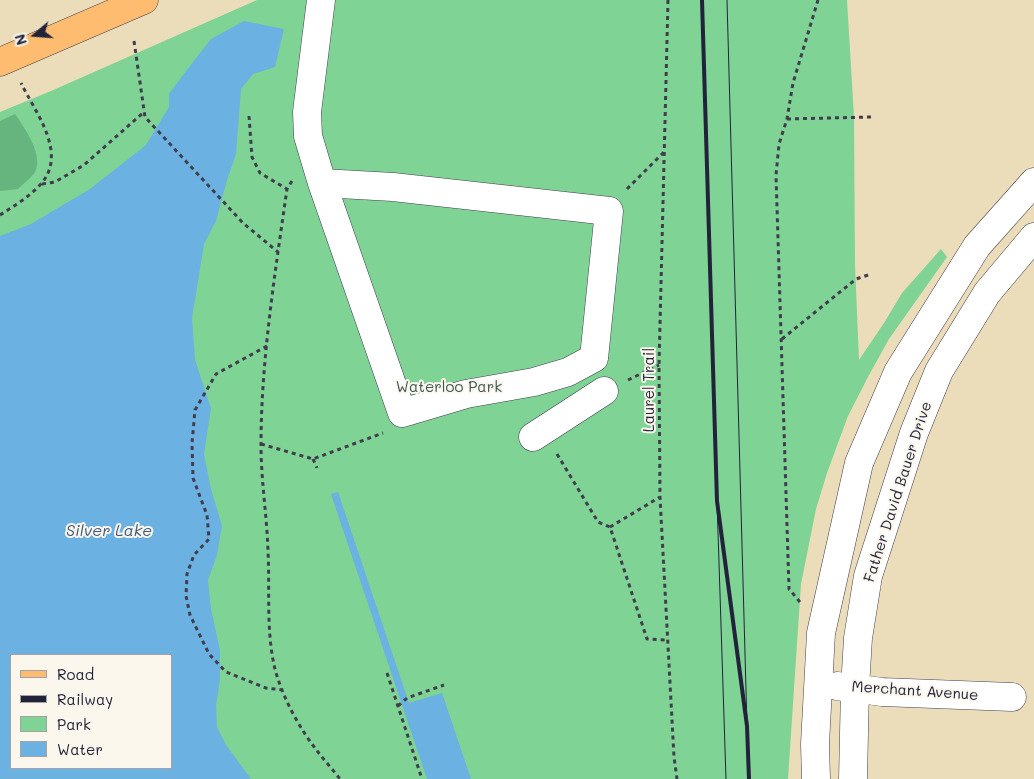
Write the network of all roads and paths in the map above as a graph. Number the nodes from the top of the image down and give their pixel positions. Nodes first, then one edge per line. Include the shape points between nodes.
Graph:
1 (144, 0) edge
2 (321, 0) edge
3 (668, 0) edge
4 (818, 0) edge
5 (134, 42) dead end
6 (4, 60) edge
7 (145, 112) junction
8 (249, 116) dead end
9 (871, 118) dead end
10 (786, 119) junction
11 (665, 151) junction
12 (319, 174) junction
13 (1034, 182) edge
14 (42, 184) junction
15 (287, 189) junction
16 (610, 211) junction
17 (0, 215) edge
18 (1034, 237) edge
19 (278, 252) junction
20 (871, 274) dead end
21 (782, 340) junction
22 (268, 346) junction
23 (659, 365) junction
24 (604, 391) joint
25 (402, 413) junction
26 (538, 433) joint
27 (261, 444) junction
28 (313, 459) junction
29 (317, 468) dead end
30 (660, 497) junction
31 (610, 527) junction
32 (802, 604) dead end
33 (667, 640) junction
34 (387, 673) dead end
35 (818, 684) junction
36 (444, 685) dead end
37 (855, 688) junction
38 (283, 690) junction
39 (1012, 697) dead end
40 (398, 706) junction
41 (340, 779) edge
42 (422, 779) edge
43 (677, 779) edge
44 (816, 779) edge
45 (853, 779) edge

1 - 6 main road
2 - 12 street via 307,112 308,136
3 - 11 path, Laurel Trail
4 - 10 path via 793,83
5 - 7 path
6 - 14 path via 44,126 50,145 51,163
7 - 14 path via 70,174
7 - 19 path via 145,117 243,223
8 - 15 path via 252,157 260,173
9 - 10 path
10 - 21 path via 778,144 776,175
11 - 16 path
11 - 23 path, Laurel Trail
12 - 15 path via 297,172
12 - 16 street via 393,187
12 - 25 street
13 - 35 street via 977,246 894,381 859,463 821,633
14 - 17 path
15 - 19 path
16 - 25 street via 594,358 560,375 466,394
18 - 37 street, Father David Bauer Drive via 987,293 939,371 914,433 868,576 858,638
19 - 22 path
20 - 21 path via 856,279
21 - 32 path via 789,589
22 - 27 path
22 - 38 path via 216,374 195,410 193,478 207,515 209,539 194,555 186,574 186,596 190,615 210,654 226,672 266,688
23 - 24 path
23 - 30 path, Laurel Trail
24 - 26 street
25 - 28 path via 381,435
26 - 31 path via 549,442 598,522
27 - 28 path
27 - 38 path via 268,551 268,627 274,665
28 - 29 path
30 - 31 path
30 - 33 path, Laurel Trail
31 - 33 path via 648,639
33 - 43 path, Laurel Trail
34 - 40 path
35 - 37 street, Merchant Avenue
35 - 44 street
36 - 40 path via 407,698
37 - 39 street, Merchant Avenue
37 - 45 street, Father David Bauer Drive
38 - 41 path via 301,726
40 - 42 path

